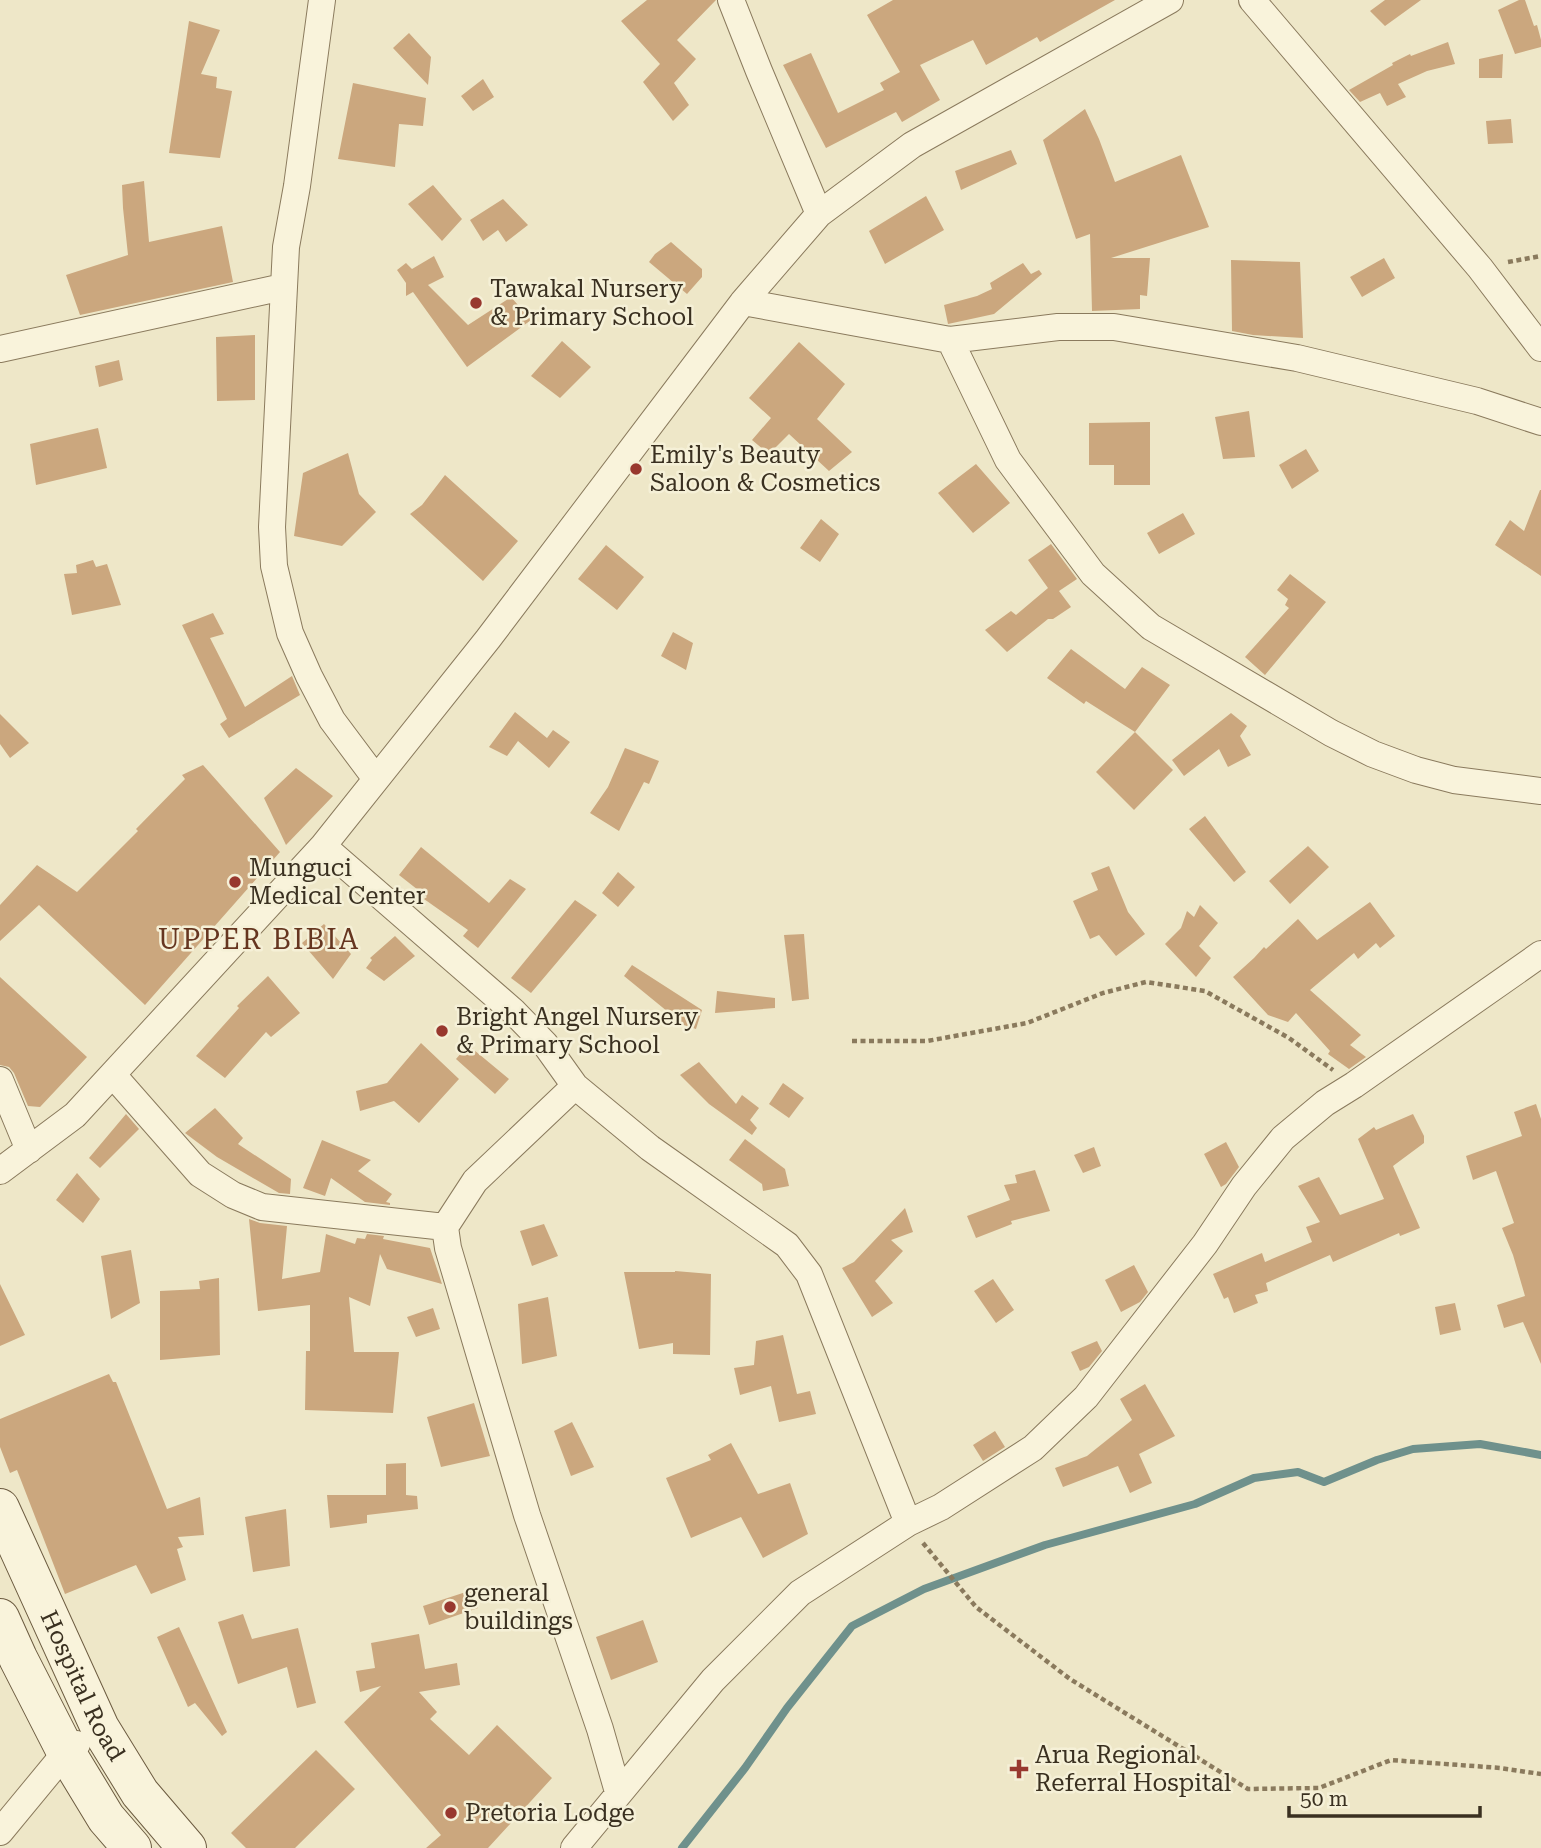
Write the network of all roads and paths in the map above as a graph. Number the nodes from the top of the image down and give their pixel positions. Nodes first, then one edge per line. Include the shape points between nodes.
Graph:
1 (322, 0) edge
2 (732, 0) edge
3 (1170, 0) edge
4 (1252, 0) edge
5 (819, 214) junction
6 (283, 287) junction
7 (743, 302) junction
8 (950, 340) junction
9 (1541, 348) edge
10 (0, 349) edge
11 (1541, 422) edge
12 (376, 779) junction
13 (1541, 791) edge
14 (323, 846) junction
15 (1541, 954) edge
16 (852, 1041) dead end
17 (113, 1075) junction
18 (0, 1080) edge
19 (1354, 1085) junction
20 (575, 1086) junction
21 (29, 1150) junction
22 (0, 1171) edge
23 (445, 1227) junction
24 (0, 1508) edge
25 (908, 1523) junction
26 (0, 1618) edge
27 (9, 1662) edge
28 (100, 1728) junction
29 (66, 1752) junction
30 (1541, 1773) edge
31 (618, 1792) junction
32 (0, 1832) edge
33 (132, 1848) edge
34 (187, 1848) edge
35 (573, 1848) edge

1 - 6 street
2 - 5 street
3 - 5 street via 912,145
4 - 9 street via 1480,268
5 - 7 street
6 - 10 street
6 - 12 street via 274,566 290,633 309,676 332,720
7 - 8 street
7 - 12 street
8 - 11 street via 1058,327 1114,327 1297,358 1477,401
8 - 13 street via 1008,460 1093,574 1151,627 1373,754 1454,780
12 - 14 street
14 - 17 street
14 - 20 street via 513,1011 545,1044
15 - 19 street
16 - 19 path via 927,1041 1027,1023 1103,993 1146,982 1205,991 1289,1038
17 - 21 street via 75,1115
17 - 23 street via 200,1174 233,1195 262,1207
18 - 21 street
19 - 25 street via 1283,1138 1086,1397 1034,1448
20 - 23 street via 475,1181
20 - 25 street via 650,1148 787,1245 808,1274
21 - 22 street
23 - 31 street via 527,1515
24 - 28 main road, Hospital Road
25 - 30 path via 976,1607 1070,1679 1248,1789 1319,1788 1391,1760
25 - 31 street via 800,1593 713,1680
26 - 27 main road, Hospital Road
27 - 29 main road, Hospital Road
28 - 29 street
28 - 34 main road, Hospital Road via 140,1793
29 - 32 street
29 - 33 main road, Hospital Road via 106,1818
31 - 35 street

